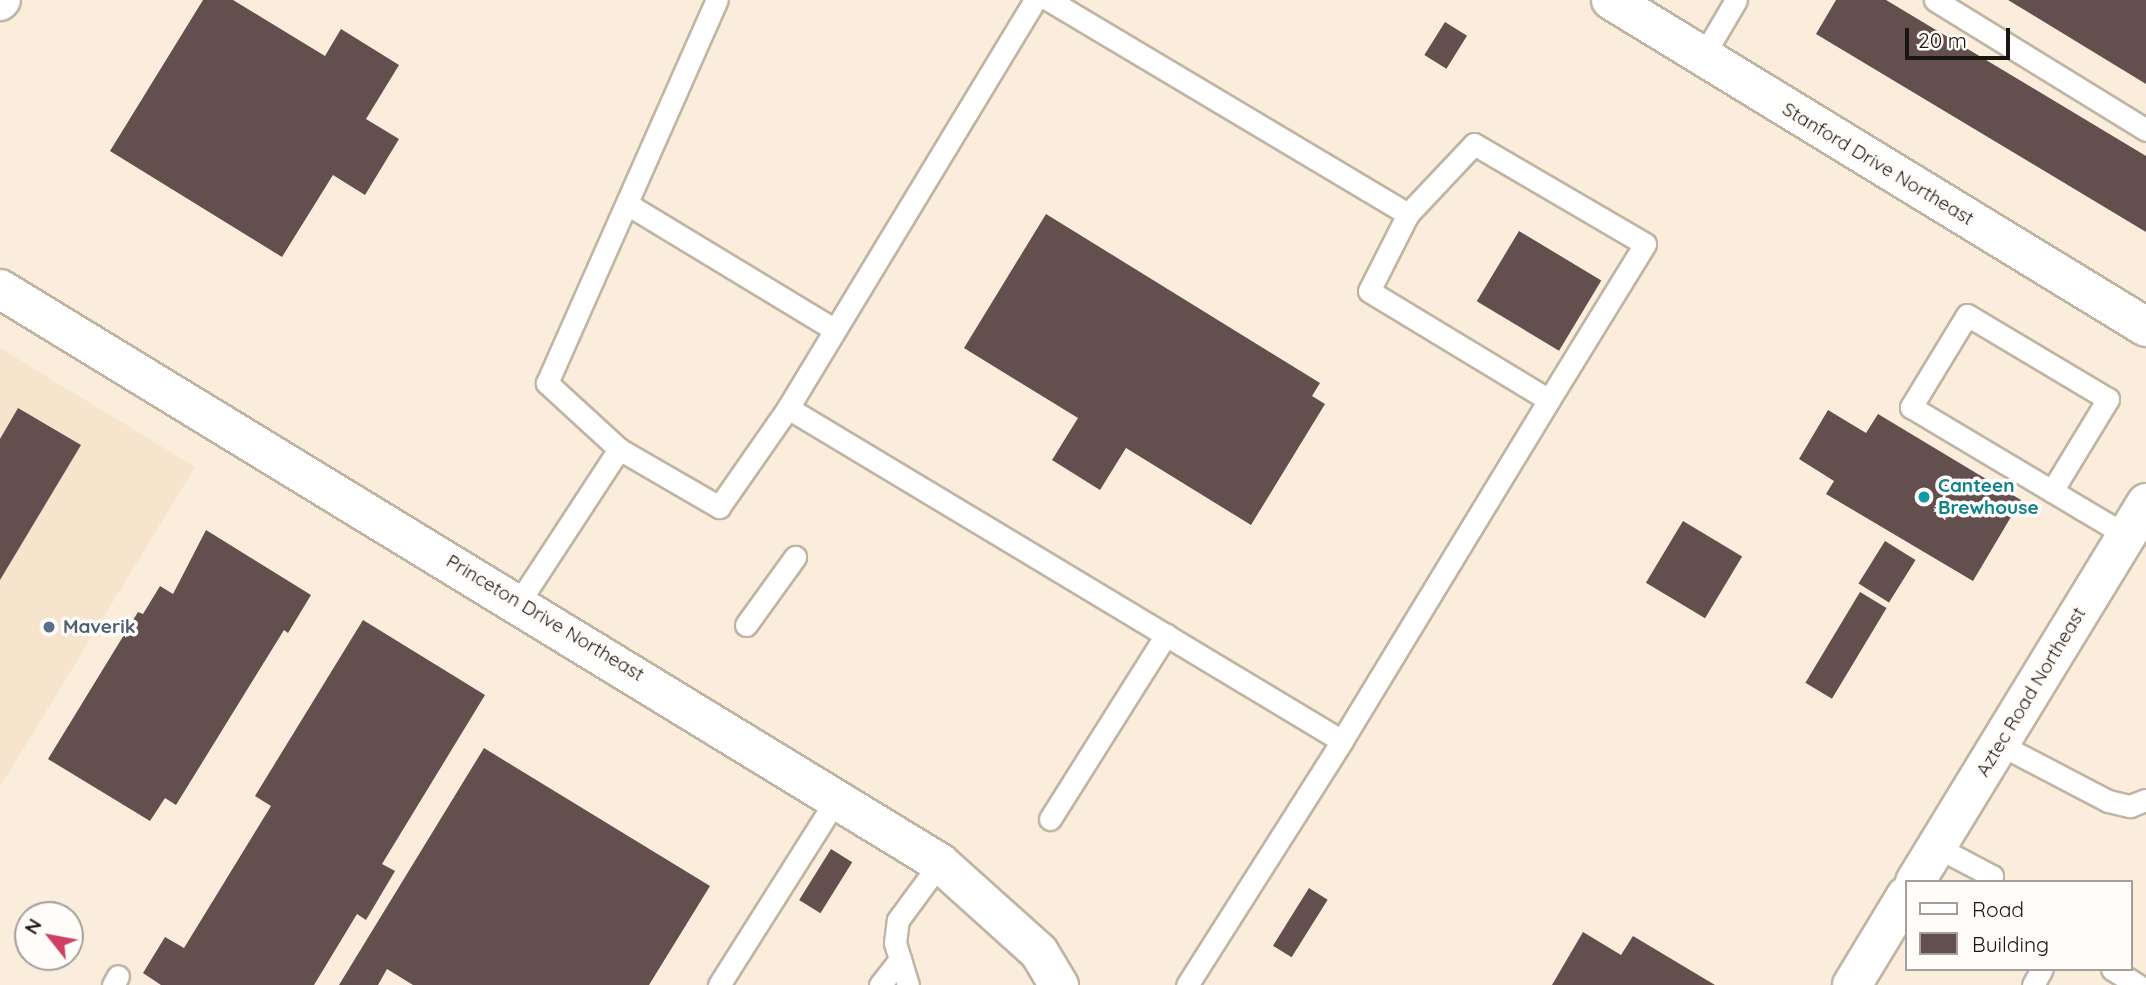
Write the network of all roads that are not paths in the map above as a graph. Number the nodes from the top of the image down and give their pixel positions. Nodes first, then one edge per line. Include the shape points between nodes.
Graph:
1 (717, 0) edge
2 (1035, 0) edge
3 (1049, 0) edge
4 (1611, 0) edge
5 (1736, 0) edge
6 (1935, 0) edge
7 (1703, 56) junction
8 (2146, 130) edge
9 (626, 204) junction
10 (1408, 214) junction
11 (0, 289) edge
12 (2146, 327) edge
13 (835, 330) junction
14 (1549, 400) junction
15 (788, 408) junction
16 (619, 449) junction
17 (2052, 491) junction
18 (2146, 503) edge
19 (2126, 536) junction
20 (795, 557) dead end
21 (519, 602) junction
22 (746, 625) dead end
23 (1166, 635) junction
24 (1342, 741) junction
25 (1999, 744) junction
26 (838, 797) junction
27 (2146, 800) edge
28 (1050, 819) dead end
29 (1937, 847) junction
30 (940, 863) junction
31 (1916, 880) edge
32 (1990, 880) edge
33 (1902, 911) edge
34 (900, 960) junction
35 (2115, 971) edge
36 (719, 985) edge
37 (880, 985) edge
38 (908, 985) edge
39 (1059, 985) edge
40 (1187, 985) edge
41 (1852, 985) edge
42 (2138, 985) edge

1 - 9 lane
2 - 13 lane
3 - 10 lane
4 - 7 street, Stanford Drive Northeast
5 - 7 lane
6 - 8 lane
7 - 12 street, Stanford Drive Northeast
9 - 13 lane
9 - 16 lane via 547,383
10 - 14 lane via 1369,291
10 - 14 lane via 1474,144 1645,244
11 - 21 street, Princeton Drive Northeast
13 - 15 lane
14 - 24 lane
15 - 16 lane via 719,507
15 - 23 lane
16 - 21 lane
17 - 17 lane via 1911,407 1967,315 2108,399
17 - 19 lane
18 - 19 street, Aztec Road Northeast
19 - 25 street, Aztec Road Northeast
20 - 22 lane
21 - 26 street, Princeton Drive Northeast
23 - 24 lane
23 - 28 lane
24 - 40 lane
25 - 27 lane via 2108,801 2130,806
25 - 29 street, Aztec Road Northeast
26 - 30 street, Princeton Drive Northeast
26 - 36 lane
29 - 31 street, Aztec Road Northeast
29 - 32 lane via 1992,876
30 - 34 lane via 898,920 895,943
30 - 39 street, Princeton Drive Northeast via 1039,952
33 - 41 street
34 - 37 lane
34 - 38 lane
35 - 42 lane

